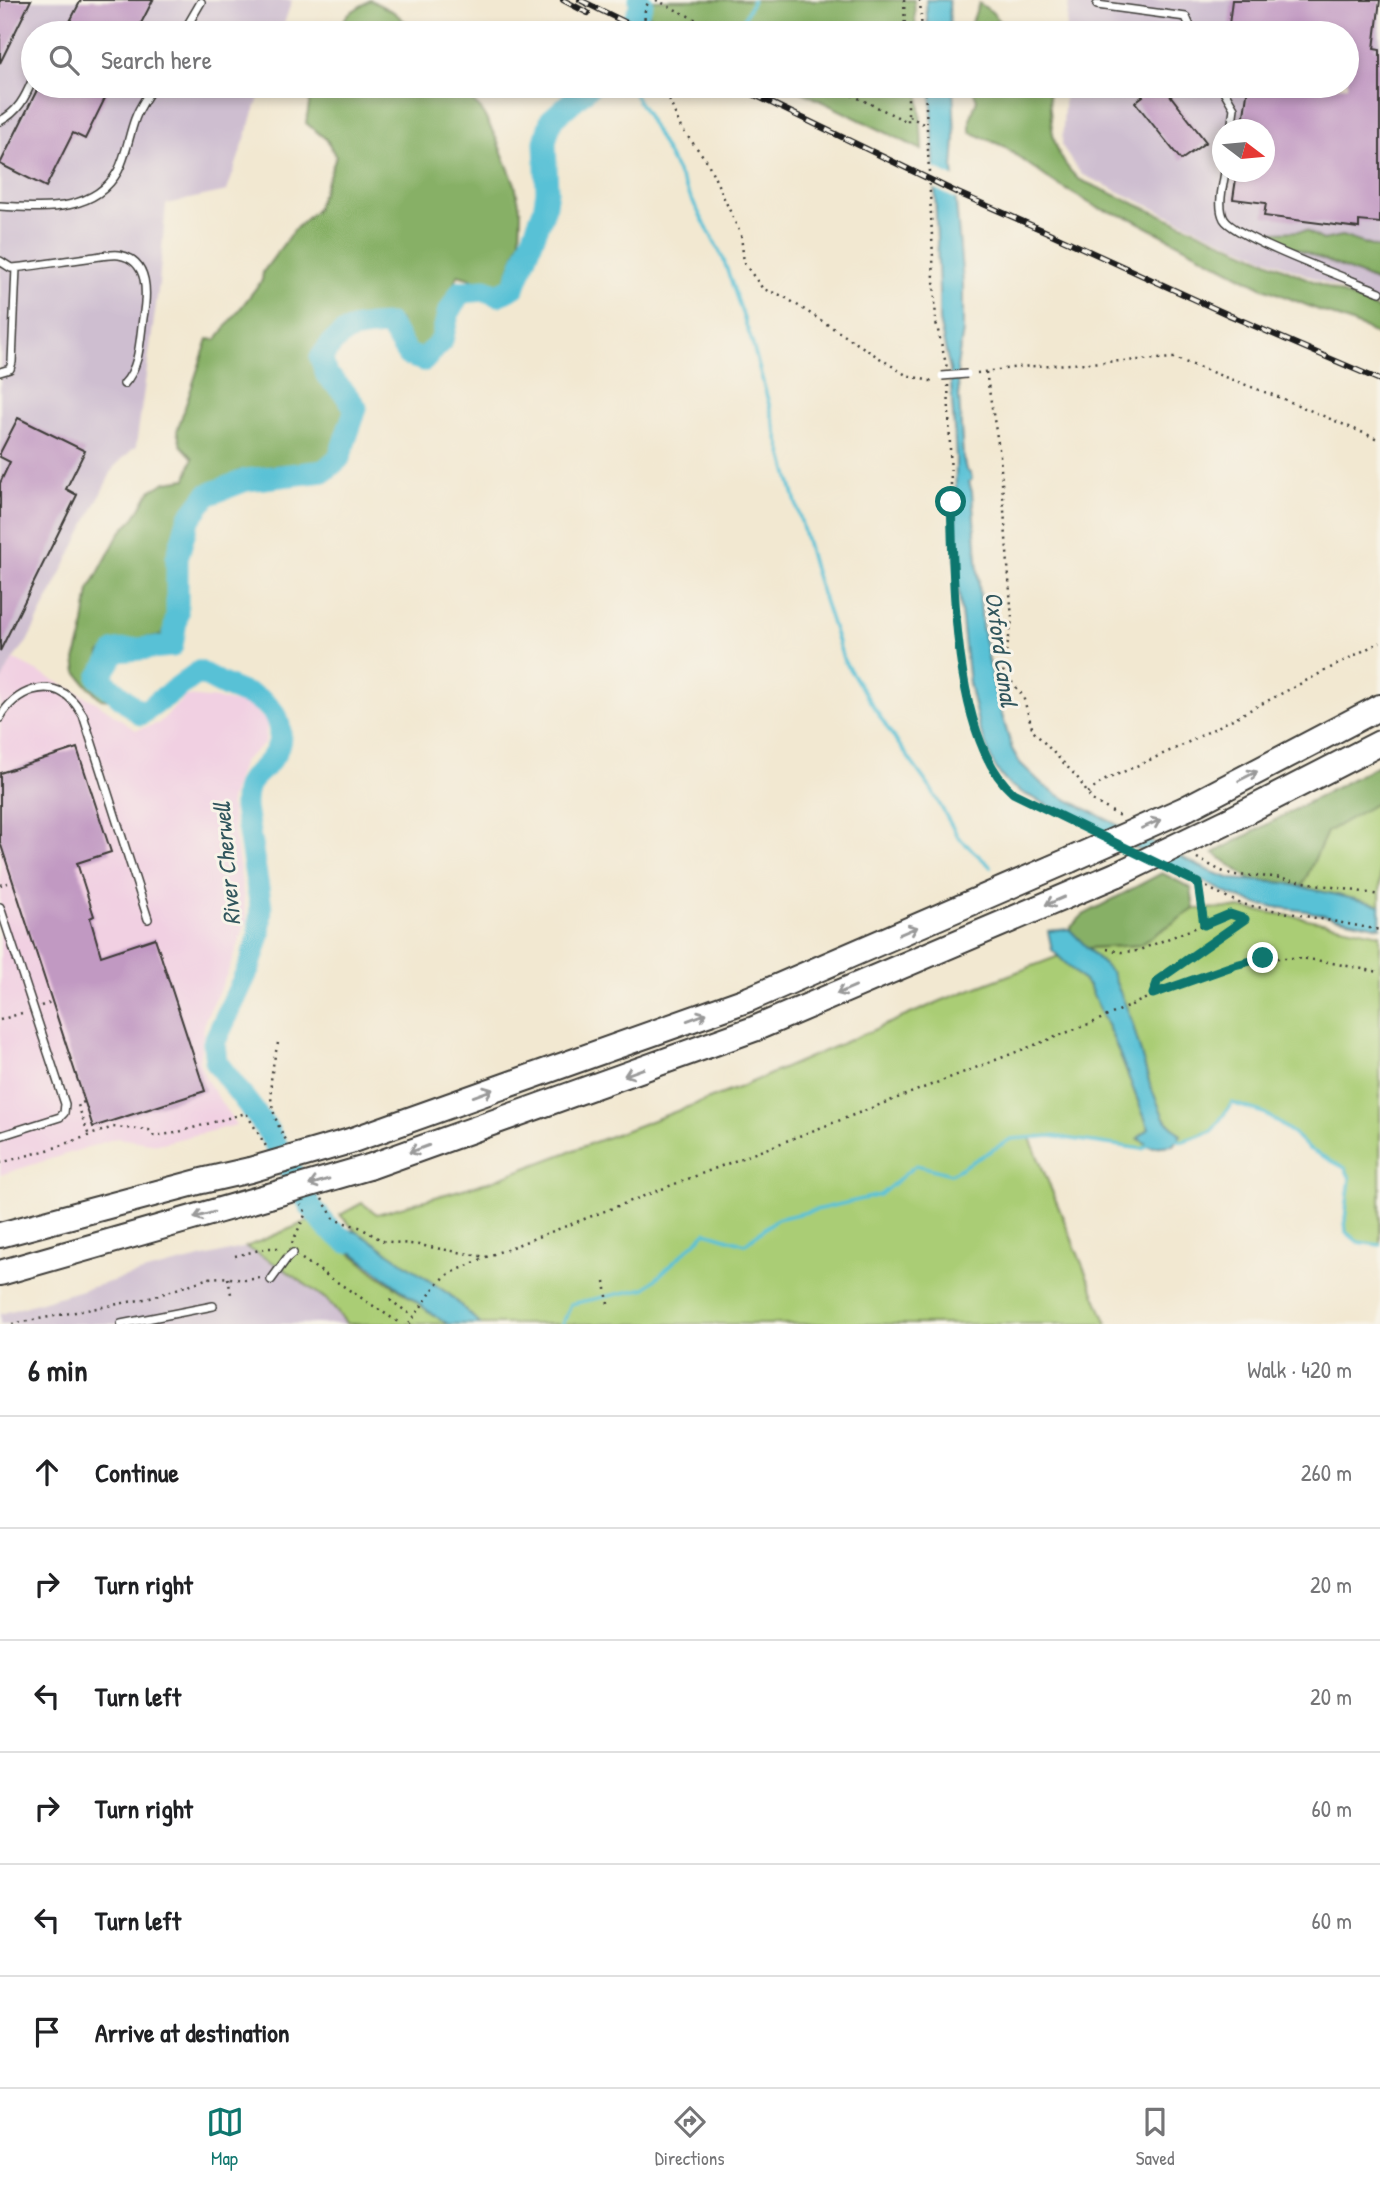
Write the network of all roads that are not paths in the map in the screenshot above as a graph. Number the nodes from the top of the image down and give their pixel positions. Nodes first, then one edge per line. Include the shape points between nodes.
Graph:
1 (201, 2) edge
2 (1097, 5) dead end
3 (190, 21) edge
4 (1188, 21) edge
5 (24, 98) edge
6 (146, 98) edge
7 (1228, 98) edge
8 (1232, 119) edge
9 (0, 121) edge
10 (1224, 182) edge
11 (0, 206) edge
12 (0, 261) edge
13 (16, 268) junction
14 (1380, 292) edge
15 (0, 372) edge
16 (967, 374) road end
17 (946, 376) road end
18 (124, 384) dead end
19 (1380, 707) edge
20 (0, 718) edge
21 (1380, 743) edge
22 (0, 907) edge
23 (148, 919) dead end
24 (0, 1136) edge
25 (202, 1181) junction
26 (0, 1220) edge
27 (0, 1235) edge
28 (293, 1251) road end
29 (0, 1273) edge
30 (274, 1277) road end
31 (213, 1306) dead end
32 (121, 1324) edge

1 - 3 lane
2 - 4 lane via 1186,17
5 - 9 lane via 14,114
6 - 11 lane via 118,171 100,191 75,204 51,208
7 - 8 lane via 1234,108
10 - 14 lane via 1220,207 1225,221 1237,230
12 - 13 lane
13 - 15 lane via 12,362
13 - 18 lane via 116,255 133,261 144,276 146,302 135,366
16 - 17 lane, bridge
25 -> 19 highway, bridge via 350,1141 749,999 1187,808
20 - 23 lane via 16,697 33,689 47,688 74,701 83,715
21 -> 29 highway, bridge via 1118,874 754,1029 369,1167
22 - 24 lane via 65,1104 60,1117
25 - 26 highway
25 - 27 highway
28 - 30 lane
31 - 32 lane

